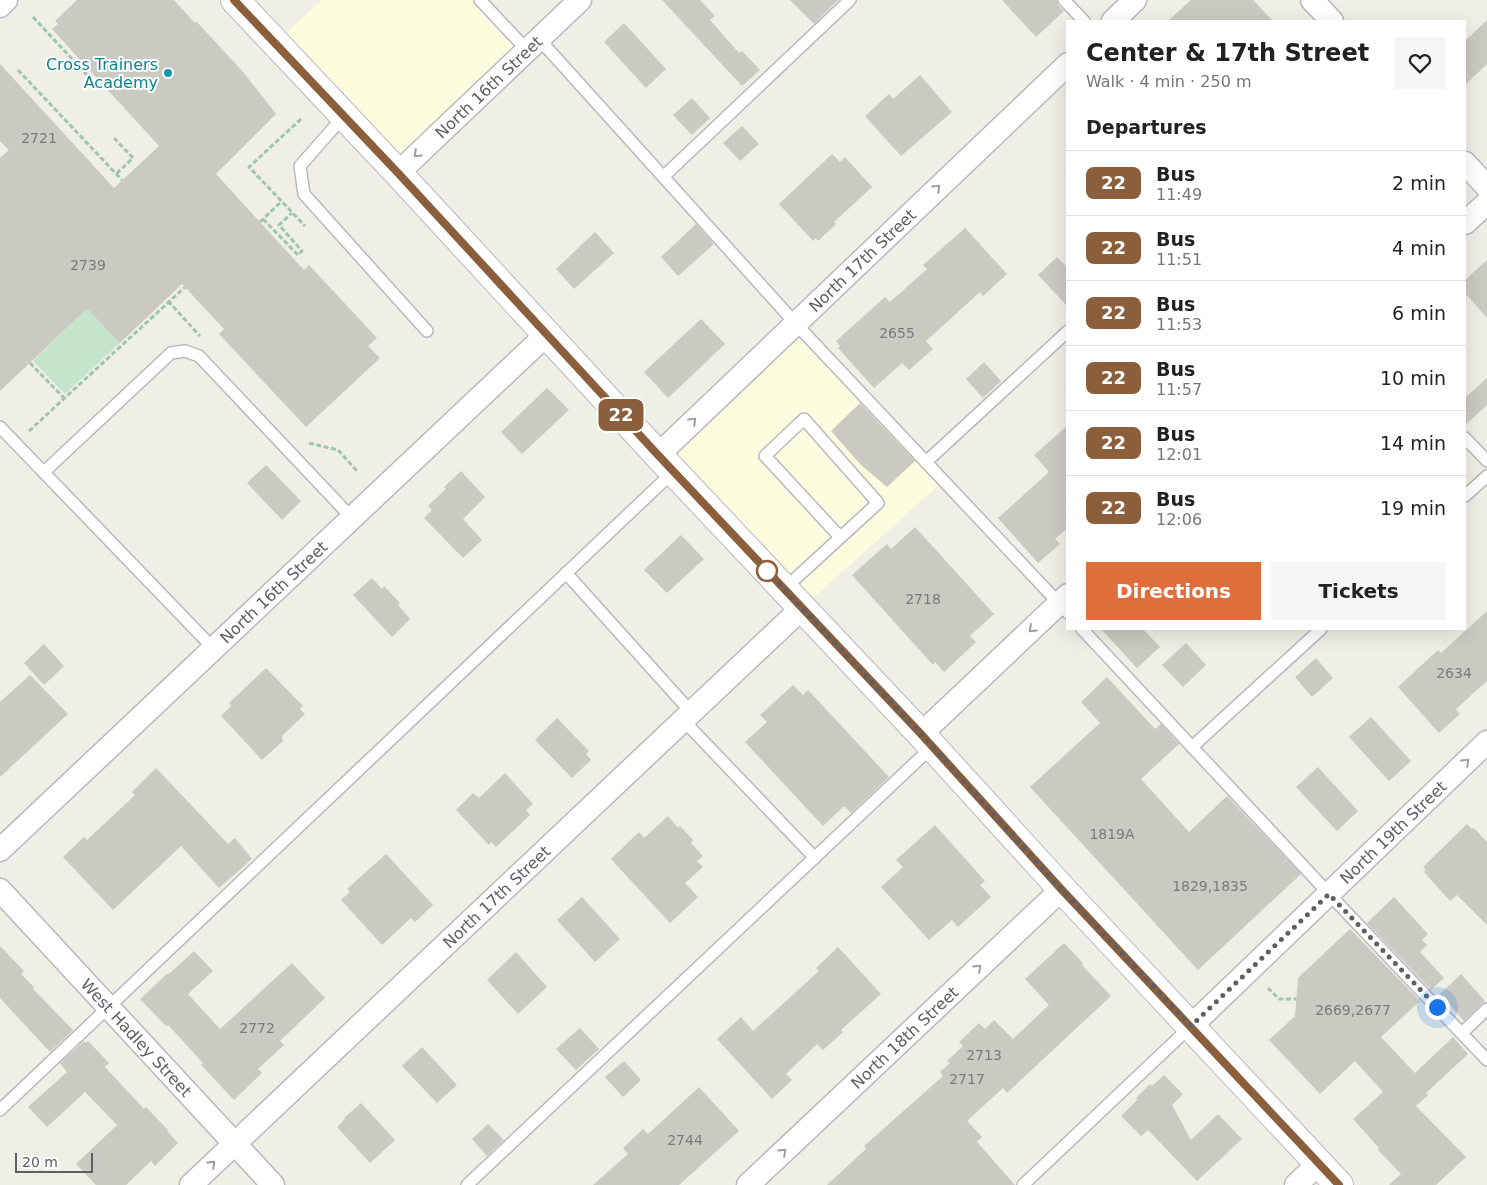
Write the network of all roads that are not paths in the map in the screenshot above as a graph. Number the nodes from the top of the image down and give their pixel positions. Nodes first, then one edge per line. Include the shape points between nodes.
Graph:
1 (6, 0) edge
2 (234, 0) edge
3 (480, 0) edge
4 (580, 0) edge
5 (850, 0) edge
6 (1064, 0) edge
7 (1135, 0) edge
8 (1312, 0) edge
9 (0, 6) edge
10 (1083, 20) edge
11 (1113, 20) edge
12 (1331, 20) edge
13 (533, 44) junction
14 (1066, 66) edge
15 (344, 116) junction
16 (1466, 165) edge
17 (398, 173) junction
18 (663, 177) junction
19 (1487, 187) edge
20 (1487, 203) edge
21 (1466, 222) edge
22 (796, 324) junction
23 (427, 331) dead end
24 (1066, 333) edge
25 (547, 334) junction
26 (0, 427) edge
27 (1466, 439) edge
28 (1487, 461) edge
29 (926, 462) junction
30 (666, 463) junction
31 (44, 472) junction
32 (1487, 476) edge
33 (1466, 495) edge
34 (352, 518) junction
35 (840, 537) junction
36 (566, 574) junction
37 (793, 598) junction
38 (1065, 604) edge
39 (1083, 630) edge
40 (1320, 630) edge
41 (214, 649) junction
42 (687, 716) junction
43 (927, 741) junction
44 (1487, 742) edge
45 (1192, 747) junction
46 (0, 850) edge
47 (815, 858) junction
48 (0, 890) edge
49 (1062, 890) junction
50 (1329, 894) junction
51 (109, 1007) junction
52 (1487, 1009) edge
53 (1191, 1026) junction
54 (1462, 1033) junction
55 (1487, 1060) edge
56 (0, 1110) edge
57 (234, 1143) junction
58 (1319, 1163) junction
59 (190, 1185) edge
60 (273, 1185) edge
61 (467, 1185) edge
62 (748, 1185) edge
63 (1023, 1185) edge
64 (1296, 1185) edge
65 (1339, 1185) edge

1 - 9 street
2 - 15 street
3 - 13 lane
4 - 13 street, North 16th Street
5 - 18 lane
6 - 10 lane
7 - 11 street
8 - 12 street
13 -> 17 street, North 16th Street
13 - 18 lane
22 -> 14 street, North 17th Street
15 - 17 street
15 - 23 lane via 300,166 304,194
16 - 19 street
17 - 25 street
18 - 22 lane
20 - 21 street
22 - 29 lane
30 -> 22 street, North 17th Street
24 - 29 lane
25 - 30 street
25 - 34 street, North 16th Street
26 - 31 lane
27 - 28 lane
29 - 38 lane
30 - 36 lane
30 - 37 street
31 - 34 lane via 171,354 185,350 199,356
31 - 41 lane
32 - 33 lane
34 - 41 street, North 16th Street
35 - 35 lane via 878,503 804,419 765,456
35 - 37 lane
36 - 42 lane
36 - 51 lane
37 - 42 street, North 17th Street
37 - 43 street
38 -> 43 street
39 - 45 lane
40 - 45 lane
41 - 46 street, North 16th Street
42 - 47 lane
42 - 57 street, North 17th Street
43 - 47 lane
43 - 49 street
50 -> 44 street, North 19th Street
45 - 50 lane
47 - 61 lane
48 - 51 street, West Hadley Street
49 - 53 street
62 -> 49 street, North 18th Street
50 - 53 street, North 19th Street
50 - 54 lane
51 - 56 lane
51 - 57 street, West Hadley Street
52 - 54 lane
53 - 58 street
53 - 63 lane
54 - 55 lane
59 -> 57 street, North 17th Street
57 - 60 street, West Hadley Street
58 - 64 street
58 - 65 street

